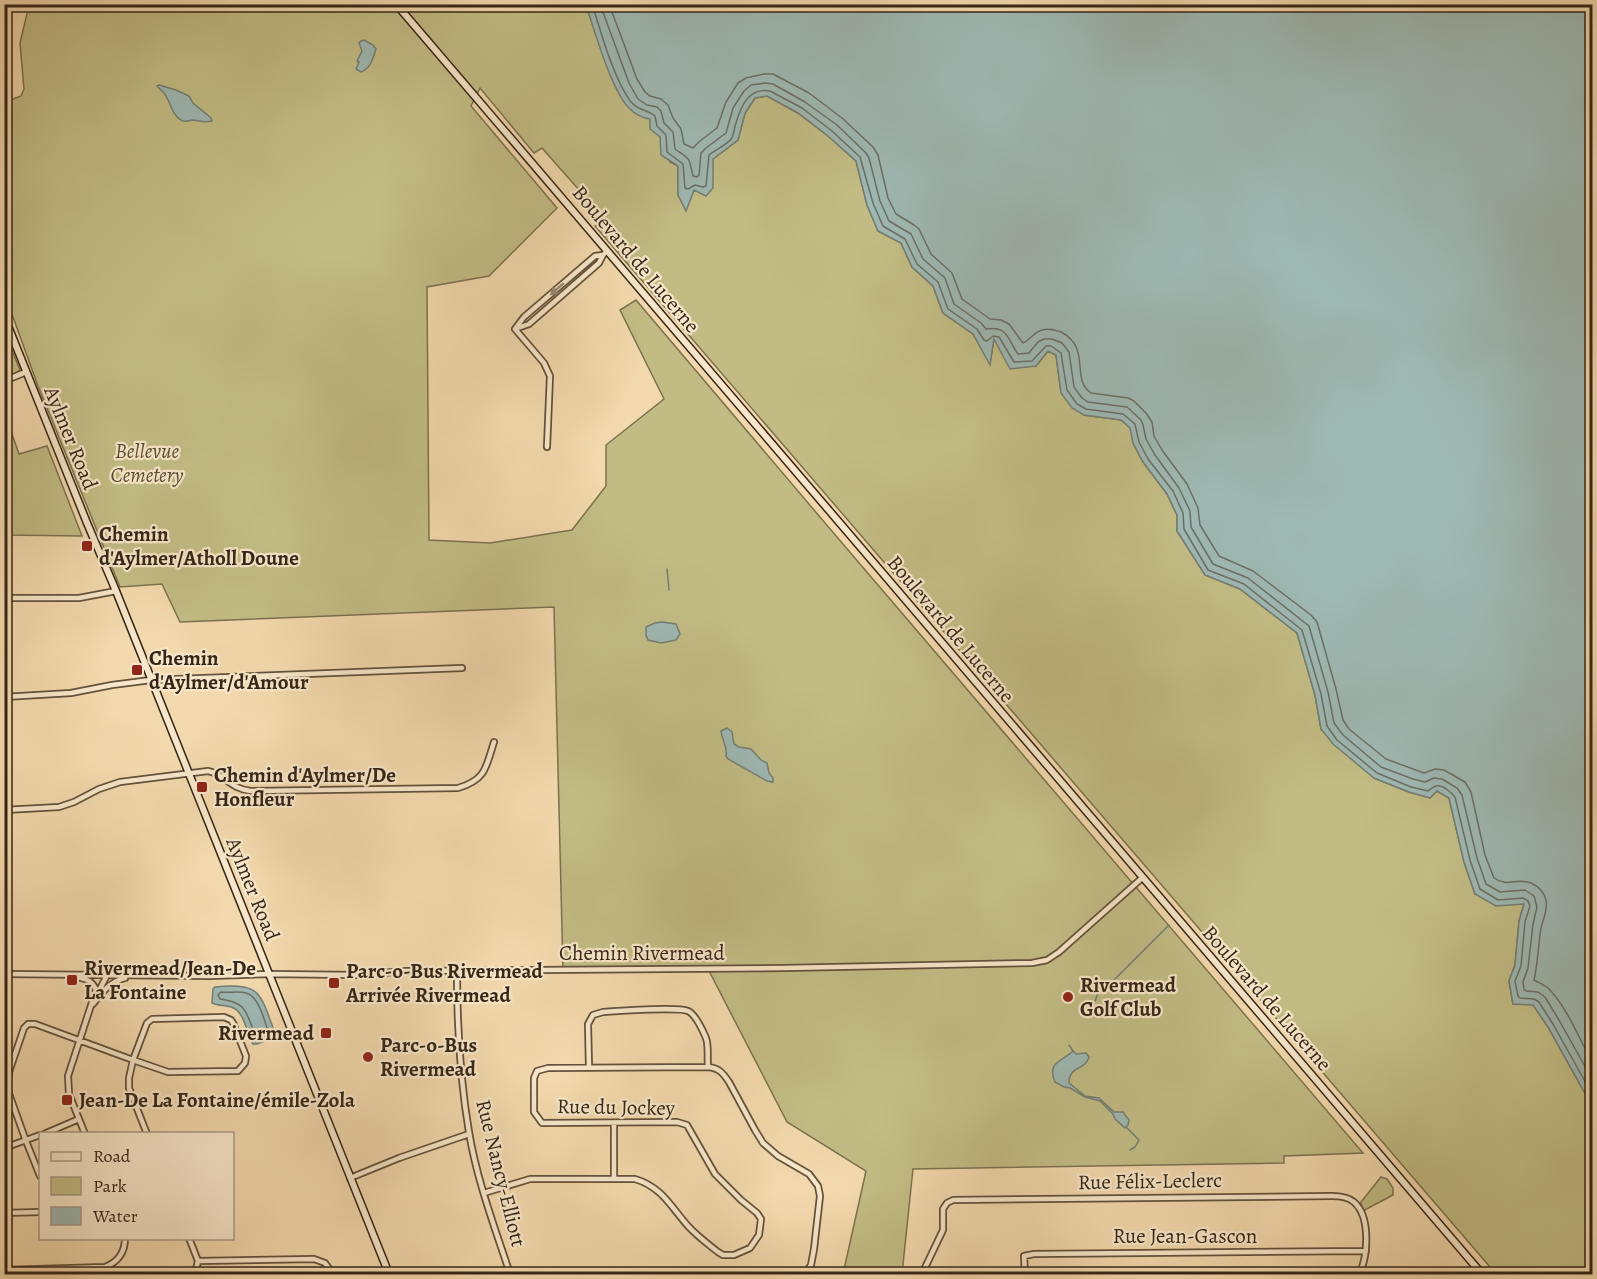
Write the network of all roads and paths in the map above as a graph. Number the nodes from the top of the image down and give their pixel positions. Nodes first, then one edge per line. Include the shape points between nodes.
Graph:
1 (396, 4) edge
2 (605, 253) junction
3 (4, 316) edge
4 (26, 372) junction
5 (4, 381) edge
6 (547, 447) dead end
7 (116, 591) junction
8 (4, 598) edge
9 (462, 668) dead end
10 (151, 680) junction
11 (4, 697) edge
12 (494, 742) dead end
13 (188, 774) junction
14 (4, 810) edge
15 (1142, 879) junction
16 (458, 971) junction
17 (4, 974) edge
18 (64, 974) junction
19 (269, 974) junction
20 (107, 975) junction
21 (146, 976) junction
22 (92, 1006) junction
23 (80, 1040) junction
24 (133, 1060) junction
25 (589, 1067) junction
26 (708, 1067) junction
27 (79, 1119) junction
28 (614, 1123) junction
29 (47, 1132) edge
30 (84, 1132) edge
31 (146, 1132) edge
32 (469, 1134) junction
33 (39, 1135) edge
34 (26, 1141) junction
35 (4, 1148) edge
36 (39, 1174) edge
37 (350, 1178) junction
38 (614, 1179) junction
39 (484, 1193) junction
40 (39, 1212) edge
41 (4, 1213) edge
42 (125, 1240) edge
43 (189, 1240) edge
44 (1366, 1251) junction
45 (198, 1261) junction
46 (4, 1270) edge
47 (14, 1272) edge
48 (69, 1272) edge
49 (195, 1275) edge
50 (333, 1275) edge
51 (389, 1275) edge
52 (510, 1275) edge
53 (581, 1275) edge
54 (603, 1275) edge
55 (805, 1275) edge
56 (922, 1275) edge
57 (1025, 1275) edge
58 (1359, 1275) edge
59 (1482, 1275) edge

1 - 2 main road, Boulevard de Lucerne
2 - 6 street via 594,256 515,329 550,376
2 - 15 main road, Boulevard de Lucerne
3 - 4 main road, Aylmer Road
4 - 5 street
4 - 7 main road, Aylmer Road
7 - 8 street via 79,598
7 - 10 main road, Aylmer Road
9 - 10 street
10 - 11 street via 64,694
10 - 13 main road, Aylmer Road
12 - 13 street via 481,776 458,788 251,791 232,785 217,773
13 - 14 street via 120,782 59,807
13 - 19 main road, Aylmer Road
15 - 16 street, Chemin Rivermead via 1059,952 1032,963
15 - 59 main road, Boulevard de Lucerne
16 - 19 street, Chemin Rivermead
16 - 32 street, Rue Nancy-Elliott via 460,1065
17 - 18 street, Chemin Rivermead
18 - 20 street, Chemin Rivermead
18 - 22 street via 92,982 96,990
19 - 21 street, Chemin Rivermead
19 - 37 main road, Aylmer Road
20 - 21 street, Chemin Rivermead
20 - 22 street
21 - 22 street via 116,981
22 - 23 street
23 - 24 street
23 - 27 street via 68,1082
23 - 34 street via 34,1024 24,1028 7,1083
24 - 24 street via 152,1018 224,1017 231,1020 246,1056 242,1069 233,1072 168,1072
24 - 31 street via 129,1088
25 - 26 street, Rue du Jockey
25 - 26 street via 588,1024 592,1015 669,1010 685,1010 693,1016 706,1038
25 - 28 street, Rue du Jockey via 537,1071 534,1112 542,1123
26 - 55 street via 725,1075 763,1143 816,1182 820,1197 818,1221 813,1258
27 - 29 street
27 - 30 street
28 - 38 street
28 - 38 street, Rue du Jockey via 687,1125 715,1174 761,1219 759,1235 750,1248 723,1255 689,1227 659,1191 635,1179
32 - 37 street
32 - 39 street, Rue Nancy-Elliott
33 - 34 street
34 - 35 street
34 - 36 street
37 - 51 main road, Aylmer Road
38 - 39 street, Rue du Jockey via 530,1179
39 - 52 street, Rue Nancy-Elliott
40 - 41 street
42 - 48 street via 121,1254 110,1265
43 - 45 street
44 - 56 street, Rue Félix-Leclerc via 1359,1209 1352,1201 1337,1196 957,1199 943,1209 943,1230
44 - 57 street, Rue Jean-Gascon via 1034,1254 1024,1256
44 - 58 street, Rue Félix-Leclerc
45 - 49 street
45 - 50 street via 314,1259 325,1263
46 - 47 street
47 - 48 street
53 - 54 street

